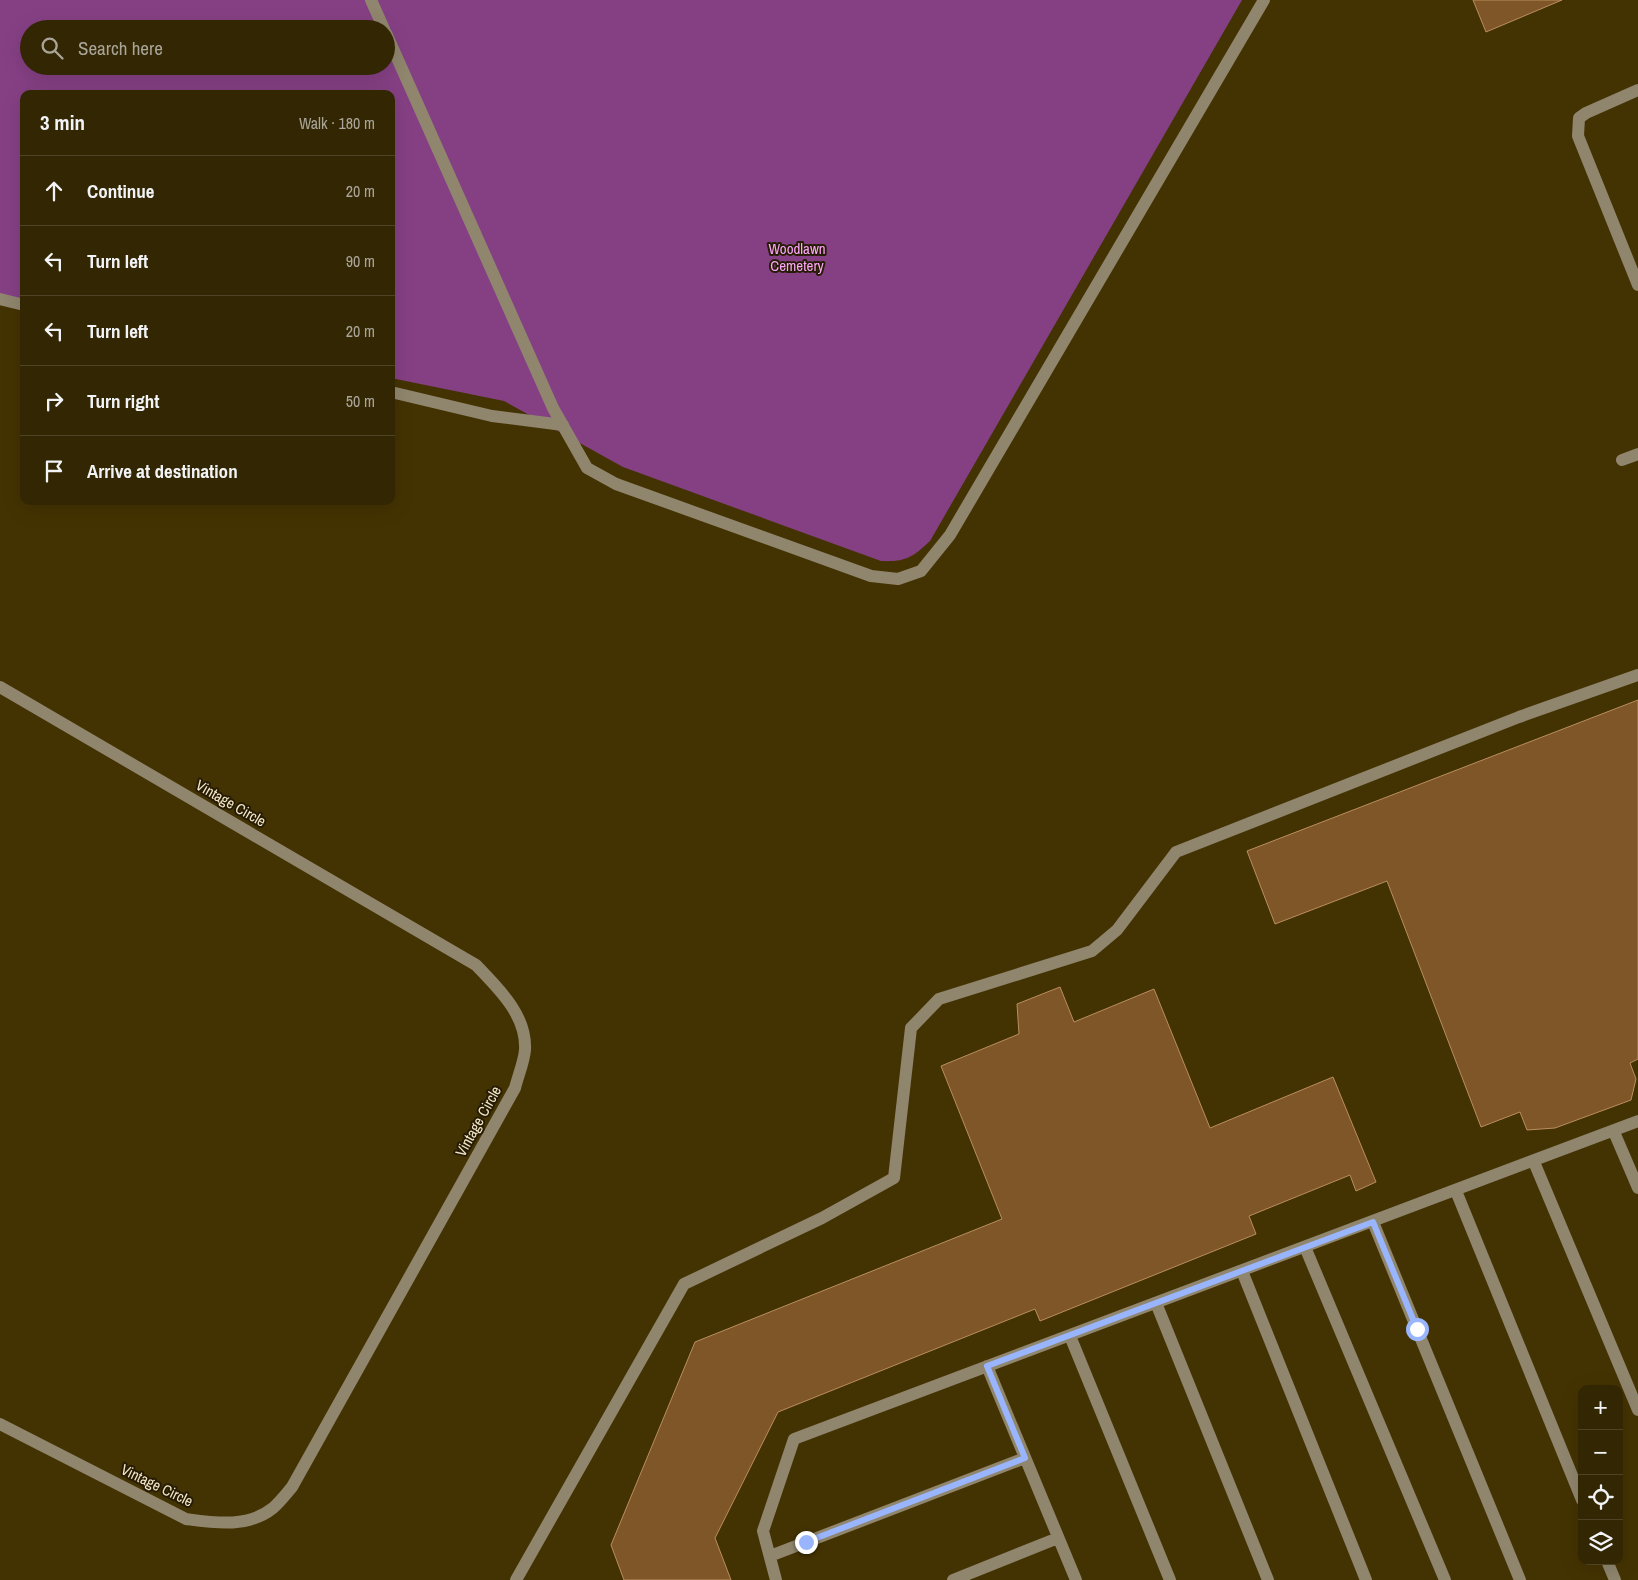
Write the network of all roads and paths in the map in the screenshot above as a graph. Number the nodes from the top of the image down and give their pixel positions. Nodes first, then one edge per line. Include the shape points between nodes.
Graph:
1 (371, 0) edge
2 (1264, 0) edge
3 (380, 20) edge
4 (395, 53) edge
5 (1638, 90) edge
6 (1638, 285) edge
7 (0, 299) edge
8 (20, 304) edge
9 (395, 393) edge
10 (563, 424) junction
11 (1638, 454) edge
12 (1622, 460) dead end
13 (1638, 675) edge
14 (0, 687) edge
15 (1638, 1121) edge
16 (1614, 1132) junction
17 (1534, 1162) junction
18 (1638, 1188) edge
19 (1456, 1191) junction
20 (1373, 1222) junction
21 (1305, 1247) junction
22 (1242, 1271) junction
23 (1156, 1303) junction
24 (1070, 1336) junction
25 (987, 1366) junction
26 (1638, 1410) edge
27 (0, 1424) edge
28 (1025, 1458) junction
29 (1578, 1490) edge
30 (1058, 1538) junction
31 (770, 1556) junction
32 (1608, 1565) edge
33 (516, 1580) edge
34 (776, 1580) edge
35 (953, 1580) edge
36 (1076, 1580) edge
37 (1170, 1580) edge
38 (1268, 1580) edge
39 (1366, 1580) edge
40 (1445, 1580) edge
41 (1520, 1580) edge
42 (1614, 1580) edge

1 - 3 street
2 - 10 street via 990,469 950,535 921,570 898,580 871,576 616,484 587,468
4 - 10 street via 553,408
5 - 6 street via 1586,113 1578,118 1577,125 1578,136
7 - 8 street
9 - 10 street via 492,416
11 - 12 street
13 - 33 street via 1176,852 1117,930 1092,952 939,999 911,1028 894,1178 822,1218 684,1284
14 - 27 street, Vintage Circle via 476,965 502,993 519,1019 525,1050 515,1088 292,1487 273,1508 244,1522 214,1523 186,1519
15 - 16 street
16 - 17 street
16 - 18 street
17 - 19 street
17 - 26 street
19 - 20 street
19 - 29 street
20 - 21 street
20 - 41 street
21 - 22 street
21 - 40 street
22 - 23 street
22 - 39 street
23 - 24 street
23 - 38 street
24 - 25 street
24 - 37 street
25 - 28 street
25 - 31 street via 794,1439 763,1531
28 - 30 street
28 - 31 street
30 - 35 street
30 - 36 street
31 - 34 street
32 - 42 street

